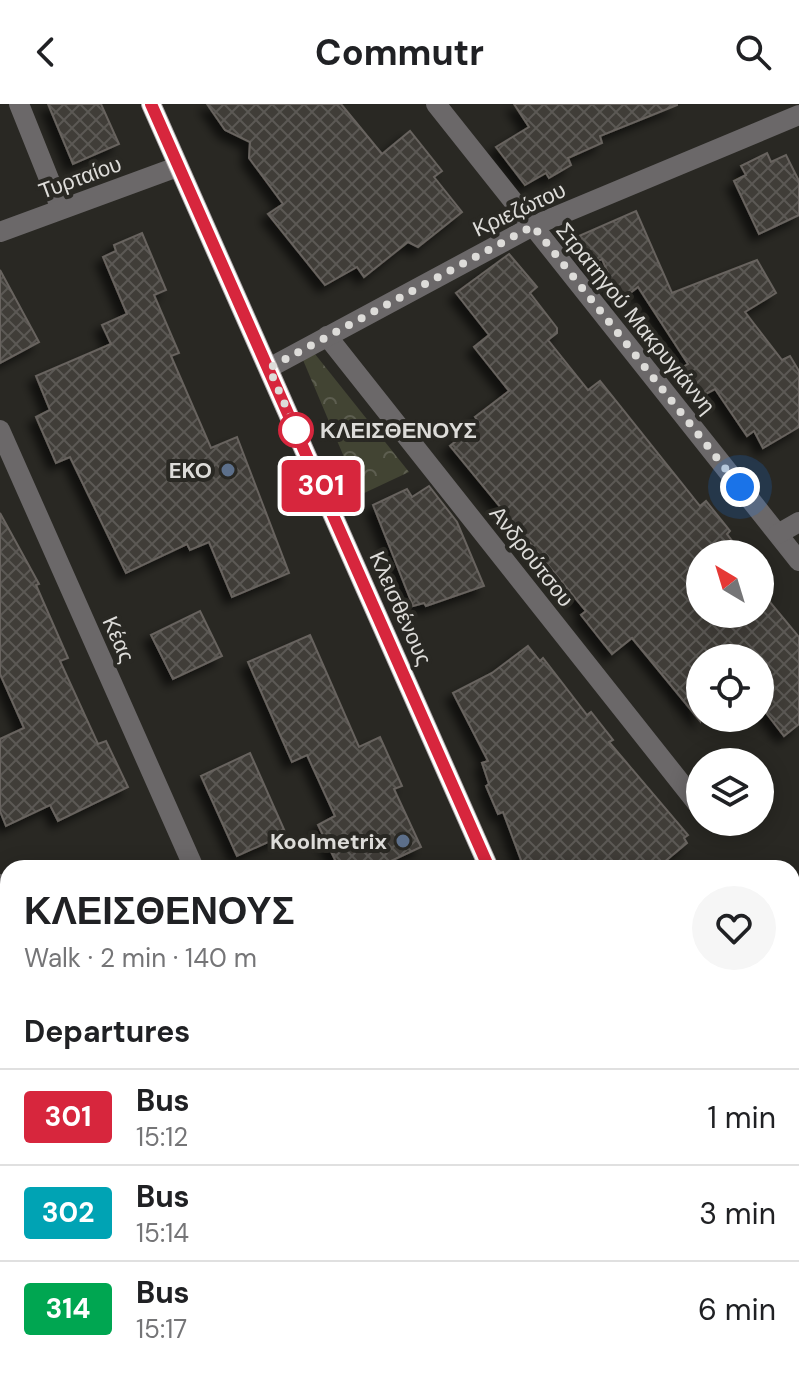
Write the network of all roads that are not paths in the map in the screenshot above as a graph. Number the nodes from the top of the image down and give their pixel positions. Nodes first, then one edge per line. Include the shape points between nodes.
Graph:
1 (19, 104) edge
2 (151, 104) edge
3 (436, 104) edge
4 (799, 115) edge
5 (177, 167) junction
6 (61, 209) junction
7 (533, 226) junction
8 (0, 232) edge
9 (327, 336) junction
10 (269, 368) junction
11 (0, 430) edge
12 (799, 522) edge
13 (778, 534) junction
14 (799, 561) edge
15 (686, 789) edge
16 (190, 860) edge
17 (485, 860) edge

1 - 6 street
2 - 5 main road, Κλεισθένους
3 - 7 street, Στρατηγού Μακρυγιάννη
4 - 7 street, Κριεζώτου
5 - 6 street, Τυρταίου
5 - 10 main road, Κλεισθένους
6 - 8 street, Τυρταίου
7 - 9 street, Κριεζώτου
7 - 13 street, Στρατηγού Μακρυγιάννη
9 - 10 street, Κριεζώτου
9 - 15 street, Ανδρούτσου
10 - 17 main road, Κλεισθένους
11 - 16 street, Κέας
12 - 13 street
13 - 14 street, Στρατηγού Μακρυγιάννη

